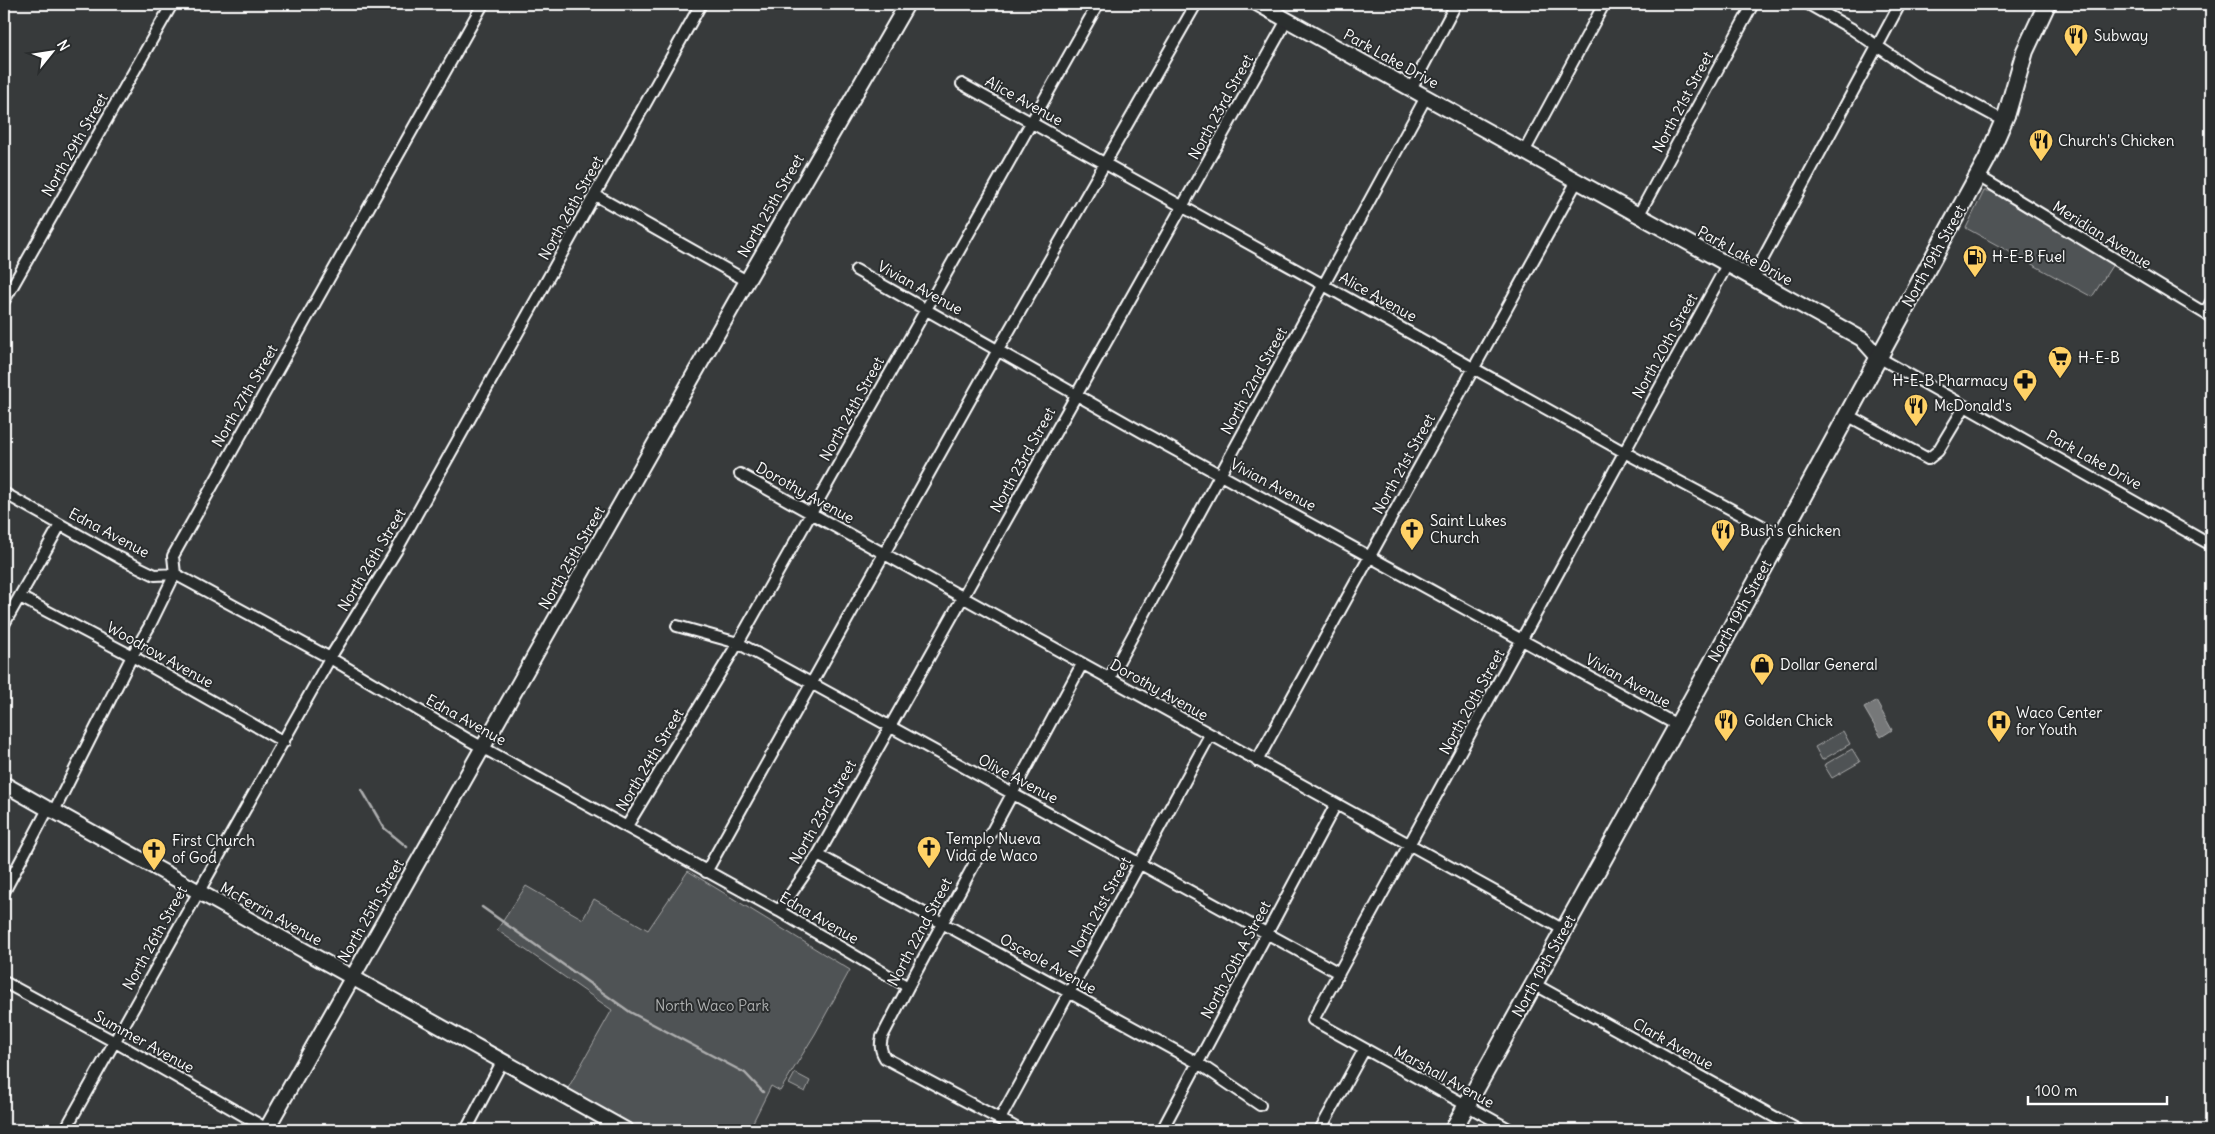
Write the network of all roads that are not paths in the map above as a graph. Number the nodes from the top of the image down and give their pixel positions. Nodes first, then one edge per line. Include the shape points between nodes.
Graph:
1 (172, 4) edge
2 (483, 4) edge
3 (701, 4) edge
4 (907, 4) edge
5 (1098, 4) edge
6 (1196, 4) edge
7 (1258, 4) edge
8 (1456, 4) edge
9 (1604, 4) edge
10 (1753, 4) edge
11 (1808, 4) edge
12 (1900, 4) edge
13 (2048, 4) edge
14 (1287, 20) junction
15 (1878, 46) junction
16 (962, 84) dead end
17 (1411, 89) junction
18 (1426, 97) junction
19 (2004, 121) junction
20 (1031, 122) junction
21 (1524, 152) junction
22 (1104, 162) junction
23 (1978, 176) junction
24 (1577, 181) junction
25 (595, 195) junction
26 (1183, 206) junction
27 (1638, 216) junction
28 (1728, 265) junction
29 (856, 270) dead end
30 (1752, 279) junction
31 (747, 281) junction
32 (1324, 284) junction
33 (4, 301) edge
34 (2211, 302) edge
35 (926, 309) junction
36 (2208, 315) edge
37 (998, 350) junction
38 (1878, 357) junction
39 (1475, 368) junction
40 (1077, 394) junction
41 (1964, 406) junction
42 (1847, 415) junction
43 (1624, 452) junction
44 (740, 474) dead end
45 (1220, 474) junction
46 (4, 494) edge
47 (811, 513) junction
48 (60, 525) junction
49 (1781, 536) junction
50 (2211, 545) edge
51 (883, 553) junction
52 (1370, 556) junction
53 (174, 574) junction
54 (20, 597) junction
55 (962, 598) junction
56 (4, 624) edge
57 (677, 626) dead end
58 (1522, 641) junction
59 (738, 643) junction
60 (132, 656) junction
61 (330, 658) junction
62 (1082, 664) junction
63 (1109, 679) junction
64 (811, 684) junction
65 (1677, 725) junction
66 (890, 727) junction
67 (1210, 735) junction
68 (284, 742) junction
69 (483, 747) junction
70 (1257, 761) junction
71 (4, 784) edge
72 (1012, 793) junction
73 (1336, 804) junction
74 (51, 810) junction
75 (627, 826) junction
76 (1410, 844) junction
77 (818, 855) junction
78 (1141, 863) junction
79 (706, 872) junction
80 (4, 892) edge
81 (198, 892) junction
82 (779, 911) junction
83 (942, 923) junction
84 (1564, 930) junction
85 (1268, 933) junction
86 (1339, 973) junction
87 (352, 978) junction
88 (4, 982) edge
89 (1534, 984) junction
90 (908, 987) junction
91 (1070, 993) junction
92 (115, 1042) junction
93 (1364, 1050) junction
94 (504, 1060) junction
95 (1198, 1063) junction
96 (1260, 1105) dead end
97 (1467, 1107) junction
98 (1000, 1119) junction
99 (65, 1130) edge
100 (268, 1130) edge
101 (466, 1130) edge
102 (626, 1130) edge
103 (1020, 1130) edge
104 (1162, 1130) edge
105 (1320, 1130) edge
106 (1452, 1130) edge
107 (1511, 1130) edge
108 (1798, 1130) edge

1 - 33 street, North 29th Street
2 - 53 street, North 27th Street via 173,556
3 - 25 street, North 26th Street
4 - 31 street, North 25th Street
5 - 20 street, North 24th Street
6 - 22 street
7 - 14 street, Park Lake Drive
8 - 17 street
9 - 21 street
10 - 27 street, North 21st Street
11 - 15 street
12 - 15 street
13 - 19 main road, North 19th Street via 2025,51
14 - 17 street, Park Lake Drive
14 - 26 street, North 23rd Street
15 - 19 street via 1946,90
15 - 30 street
16 - 20 street, Alice Avenue
17 - 18 street, Park Lake Drive
18 - 21 street, Park Lake Drive
18 - 32 street, North 22nd Street
19 - 23 main road, North 19th Street
20 - 22 street, Alice Avenue
20 - 35 street, North 24th Street
21 - 24 street, Park Lake Drive
22 - 26 street, Alice Avenue
22 - 37 street
23 - 36 street, Meridian Avenue
23 - 38 main road, North 19th Street
24 - 27 street, Park Lake Drive
24 - 39 street, North 21st Street
25 - 31 street
25 - 61 street, North 26th Street via 396,551
26 - 32 street, Alice Avenue
26 - 40 street, North 23rd Street
27 - 28 street, Park Lake Drive
28 - 30 street, Park Lake Drive
28 - 43 street, North 20th Street
29 - 35 street, Vivian Avenue
30 - 38 street, Park Lake Drive via 1862,339
31 - 69 street, North 25th Street
32 - 39 street, Alice Avenue
32 - 45 street, North 22nd Street
34 - 36 street
35 - 37 street, Vivian Avenue
35 - 47 street, North 24th Street
37 - 40 street, Vivian Avenue
37 - 51 street
38 - 41 street, Park Lake Drive
38 - 42 main road, North 19th Street
39 - 43 street, Alice Avenue
39 - 52 street, North 21st Street
40 - 45 street, Vivian Avenue
40 - 55 street, North 23rd Street
41 - 42 street via 1938,452 1928,459
41 - 50 street, Park Lake Drive
42 - 49 main road, North 19th Street
43 - 49 street, Alice Avenue
43 - 58 street, North 20th Street
44 - 47 street, Dorothy Avenue
45 - 52 street, Vivian Avenue
45 - 63 street, North 22nd Street
46 - 48 street, Edna Avenue
47 - 51 street, Dorothy Avenue
47 - 59 street, North 24th Street
48 - 53 street, Edna Avenue via 155,574
48 - 54 street
49 - 65 main road, North 19th Street
51 - 55 street, Dorothy Avenue
51 - 64 street
52 - 58 street, Vivian Avenue
52 - 70 street, North 21st Street
53 - 60 street, North 27th Street via 150,628
53 - 61 street, Edna Avenue
54 - 56 street
54 - 60 street, Woodrow Avenue
55 - 62 street, Dorothy Avenue
55 - 66 street, North 23rd Street
57 - 59 street, Olive Avenue
58 - 65 street, Vivian Avenue
58 - 76 street, North 20th Street
59 - 64 street, Olive Avenue
59 - 75 street, North 24th Street
60 - 68 street, Woodrow Avenue
60 - 74 street, North 27th Street
61 - 68 street, North 26th Street
61 - 69 street, Edna Avenue
62 - 63 street, Dorothy Avenue
62 - 72 street, North 22nd Street
63 - 67 street, Dorothy Avenue
64 - 66 street, Olive Avenue
64 - 79 street
65 - 84 main road, North 19th Street
66 - 72 street, Olive Avenue
66 - 77 street, North 23rd Street
67 - 70 street, Dorothy Avenue
67 - 78 street, North 21st Street
68 - 81 street, North 26th Street
69 - 75 street, Edna Avenue
69 - 87 street, North 25th Street
70 - 73 street, Dorothy Avenue
71 - 74 street, McFerrin Avenue
72 - 78 street, Olive Avenue
72 - 83 street, North 22nd Street
73 - 76 street, Dorothy Avenue
73 - 85 street, North 20th A Street
74 - 80 street, North 27th Street
74 - 81 street, McFerrin Avenue
75 - 79 street, Edna Avenue
76 - 84 street, Dorothy Avenue
76 - 86 street, North 20th Street
77 - 82 street, North 23rd Street
77 - 83 street, Osceole Avenue
78 - 85 street, Olive Avenue
78 - 91 street, North 21st Street
79 - 82 street, Edna Avenue
81 - 87 street, McFerrin Avenue
81 - 92 street, North 26th Street
82 - 90 street, Edna Avenue
83 - 90 street, North 22nd Street
83 - 91 street, Osceole Avenue
84 - 89 main road, North 19th Street
85 - 86 street, Olive Avenue
85 - 95 street, North 20th A Street
86 - 93 street, North 20th Street via 1313,1020
87 - 94 street, McFerrin Avenue
87 - 100 street, North 25th Street
88 - 92 street, Summer Avenue
89 - 97 main road, North 19th Street
89 - 108 street, Clark Avenue
90 - 98 street, North 22nd Street via 882,1037 880,1046 885,1058
91 - 95 street, Osceole Avenue
91 - 98 street, North 21st Street
92 - 99 street, North 26th Street
92 - 100 street, Summer Avenue
93 - 97 street, Marshall Avenue
93 - 105 street
94 - 101 street
94 - 102 street, McFerrin Avenue
95 - 96 street, Osceole Avenue
95 - 104 street, North 20th A Street
97 - 106 main road, North 19th Street
97 - 107 street, Marshall Avenue
98 - 103 street

